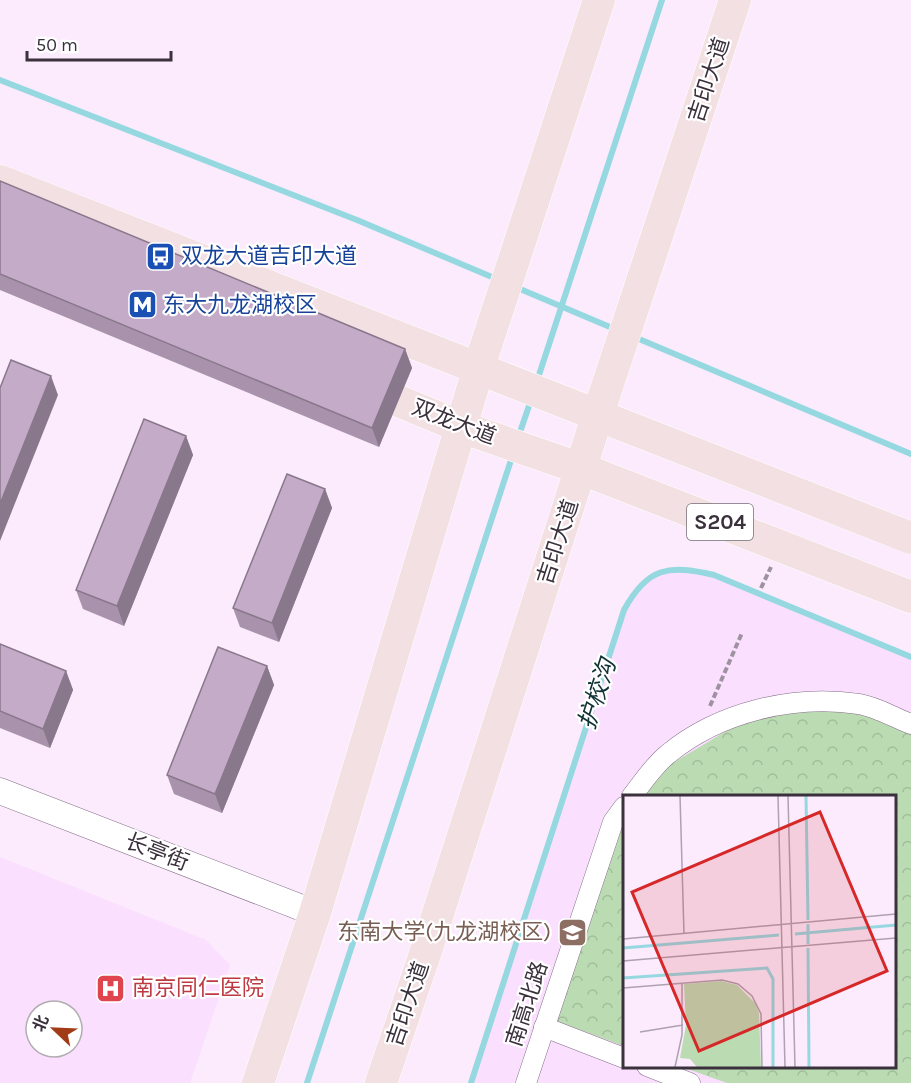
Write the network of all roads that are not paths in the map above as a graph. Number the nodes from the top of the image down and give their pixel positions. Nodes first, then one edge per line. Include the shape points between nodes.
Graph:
1 (599, 0) edge
2 (735, 0) edge
3 (0, 181) edge
4 (478, 369) junction
5 (329, 373) edge
6 (598, 414) junction
7 (461, 427) junction
8 (582, 469) junction
9 (911, 538) edge
10 (911, 597) edge
11 (911, 724) edge
12 (0, 791) edge
13 (633, 795) edge
14 (623, 808) edge
15 (315, 913) junction
16 (544, 1027) junction
17 (623, 1058) edge
18 (652, 1068) edge
19 (258, 1083) edge
20 (381, 1083) edge
21 (526, 1083) edge
22 (690, 1083) edge

1 - 4 main road
2 - 6 main road, 吉印大道
3 - 4 main road, S204
4 - 6 main road, S204
4 - 7 main road
5 - 7 main road, 双龙大道 / S204
6 - 8 main road, 吉印大道
6 - 9 main road, S204
7 - 8 main road, 双龙大道 / S204
7 - 15 main road
8 - 10 main road, 双龙大道 / S204
8 - 20 main road, 吉印大道
11 - 13 street via 862,705 821,700 756,710 698,732 666,755
12 - 15 street, 长亭街
14 - 16 street, 南高北路 via 613,822
15 - 19 main road
16 - 17 street
16 - 21 street, 南高北路
18 - 22 street

